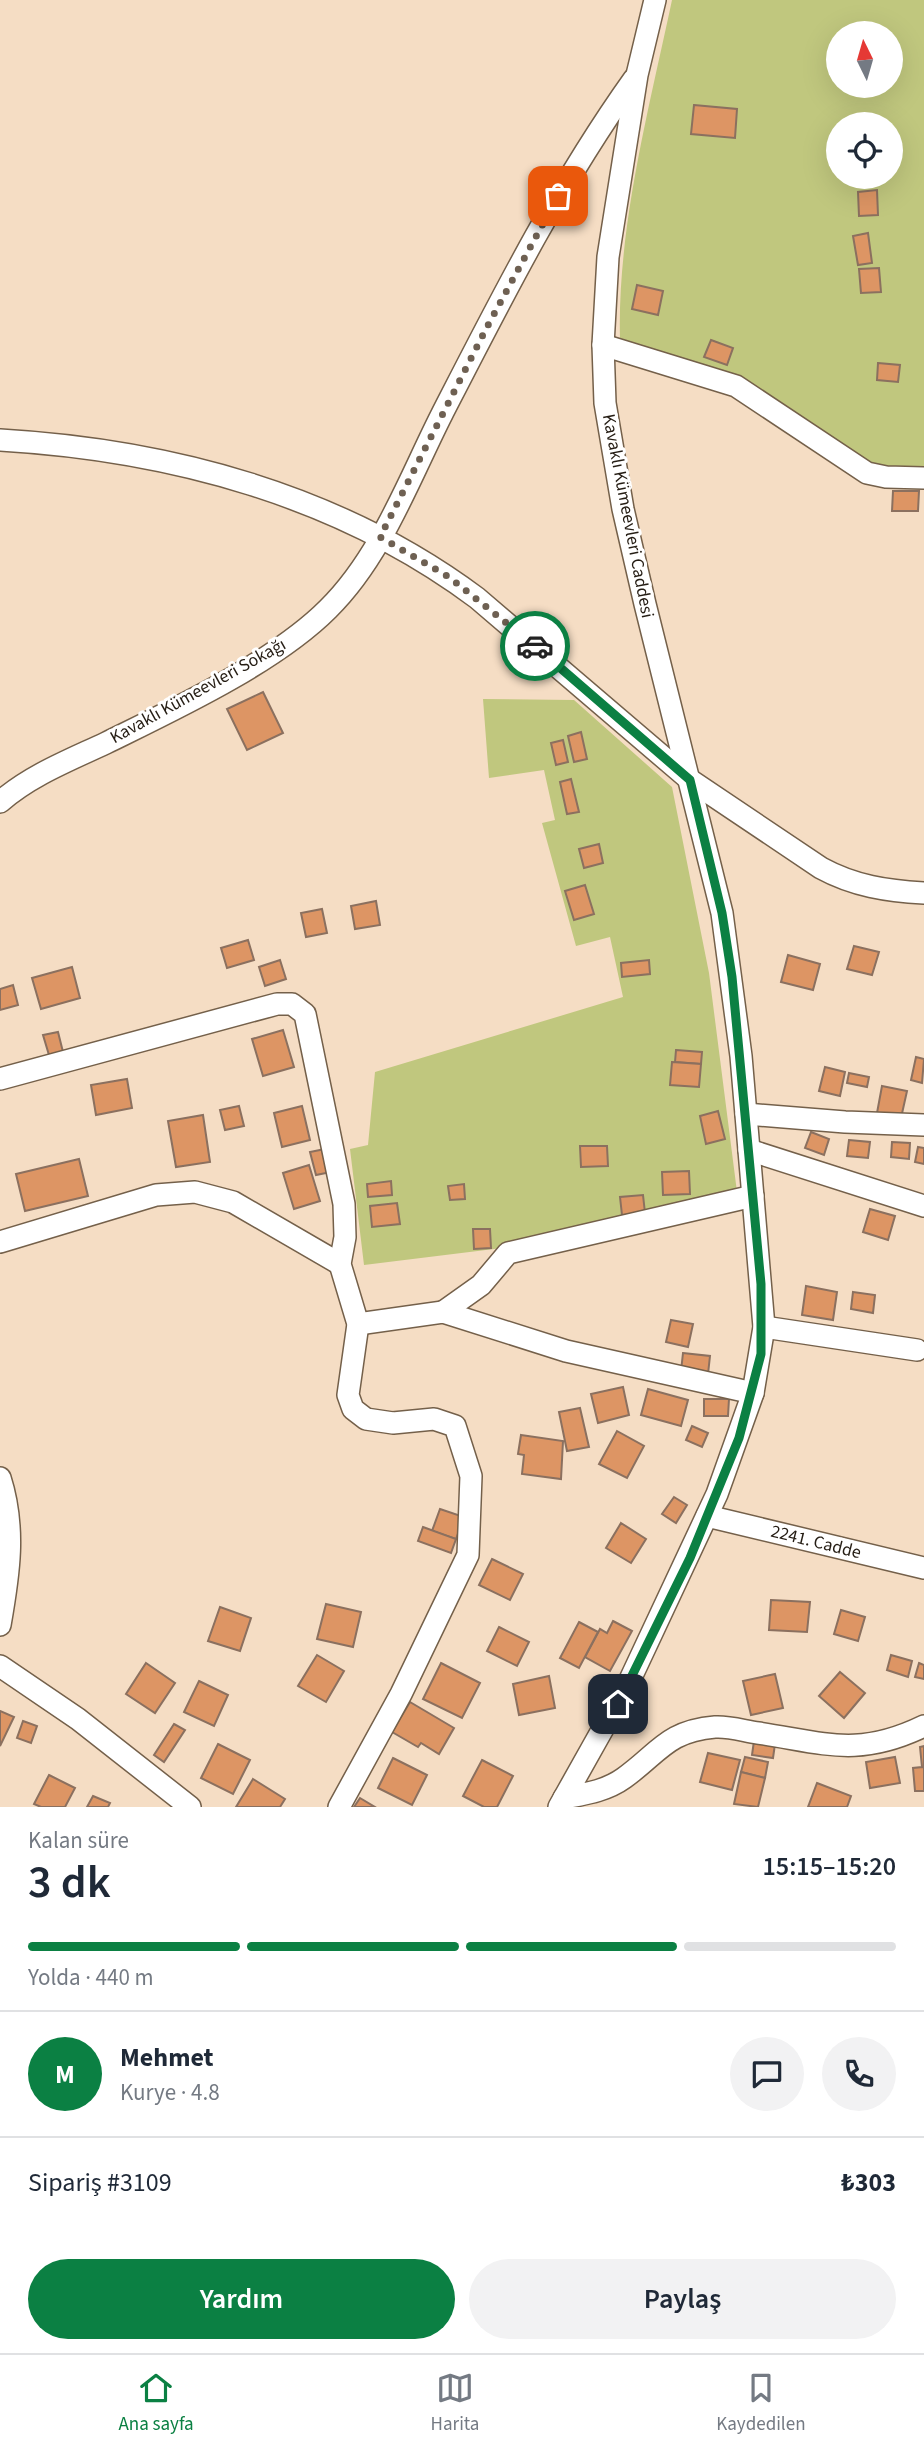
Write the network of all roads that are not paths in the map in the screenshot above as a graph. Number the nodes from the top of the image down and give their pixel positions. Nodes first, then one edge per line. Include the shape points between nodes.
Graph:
1 (655, 0) edge
2 (637, 75) junction
3 (603, 345) junction
4 (0, 440) edge
5 (924, 478) edge
6 (380, 537) junction
7 (690, 780) junction
8 (0, 802) edge
9 (924, 893) edge
10 (0, 1079) edge
11 (746, 1114) junction
12 (924, 1125) edge
13 (749, 1150) junction
14 (753, 1196) junction
15 (924, 1206) edge
16 (0, 1242) edge
17 (340, 1264) junction
18 (443, 1312) junction
19 (358, 1324) junction
20 (764, 1326) junction
21 (917, 1350) dead end
22 (753, 1393) junction
23 (0, 1478) edge
24 (708, 1516) junction
25 (924, 1568) edge
26 (0, 1625) edge
27 (0, 1665) edge
28 (924, 1726) edge
29 (561, 1803) edge
30 (190, 1807) edge
31 (339, 1807) edge

1 - 2 street, Kavaklı Kümeevleri Caddesi
2 - 3 street, Kavaklı Kümeevleri Caddesi via 608,257
2 - 6 street, Kavaklı Kümeevleri Sokağı via 583,155 524,257
3 - 5 street via 736,386 867,472
3 - 7 street, Kavaklı Kümeevleri Caddesi via 606,403 623,509
4 - 6 street via 180,463 269,489
6 - 7 street via 477,598
6 - 8 street, Kavaklı Kümeevleri Sokağı via 343,593 281,646 130,731 33,778
7 - 9 street via 838,878 874,888
7 - 11 street, Kavaklı Kümeevleri Caddesi via 722,913
10 - 17 street via 277,1004 292,1004 305,1014 314,1046 344,1204
11 - 12 street
11 - 13 street, Kavaklı Kümeevleri Caddesi
13 - 14 street, Kavaklı Kümeevleri Caddesi
13 - 15 street
14 - 18 street via 508,1253 481,1285
14 - 20 street, Kavaklı Kümeevleri Caddesi
16 - 17 street via 156,1195 195,1192 233,1202
17 - 19 street
18 - 19 street
18 - 22 street via 566,1351
19 - 31 street via 348,1395 353,1409 366,1419 393,1423 434,1419 455,1426 471,1476 468,1555 401,1694
20 - 21 street
20 - 22 street, Kavaklı Kümeevleri Caddesi
22 - 24 street, Kavaklı Kümeevleri Caddesi
23 - 26 street via 9,1510 11,1551
24 - 25 street, 2241. Cadde
24 - 29 street, Kavaklı Kümeevleri Caddesi via 628,1684
27 - 30 street
28 - 29 street via 861,1747 718,1727 696,1730 663,1742 624,1778

